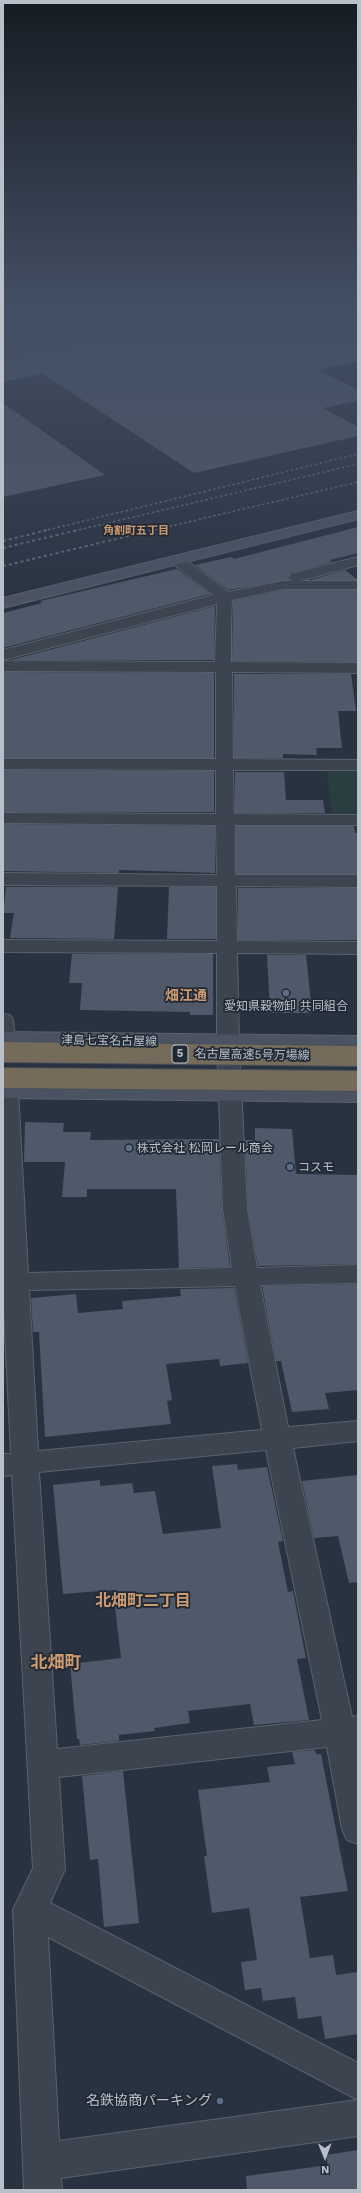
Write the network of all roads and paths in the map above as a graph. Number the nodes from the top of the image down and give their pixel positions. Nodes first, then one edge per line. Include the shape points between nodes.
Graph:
1 (358, 515) edge
2 (177, 560) junction
3 (358, 561) edge
4 (283, 585) junction
5 (358, 585) edge
6 (225, 597) junction
7 (3, 604) edge
8 (3, 655) edge
9 (3, 666) edge
10 (224, 668) junction
11 (358, 668) edge
12 (3, 764) edge
13 (224, 764) junction
14 (358, 765) edge
15 (3, 818) edge
16 (225, 820) junction
17 (358, 820) edge
18 (3, 879) edge
19 (226, 880) junction
20 (358, 881) edge
21 (3, 946) edge
22 (228, 947) junction
23 (358, 948) edge
24 (3, 1037) edge
25 (228, 1043) junction
26 (358, 1043) edge
27 (358, 1056) edge
28 (358, 1082) edge
29 (4, 1086) edge
30 (230, 1094) junction
31 (358, 1095) edge
32 (8, 1210) edge
33 (358, 1274) edge
34 (246, 1277) junction
35 (10, 1281) edge
36 (358, 1431) edge
37 (277, 1438) junction
38 (14, 1464) edge
39 (349, 1731) edge
40 (43, 1766) junction
41 (358, 1829) edge
42 (30, 1910) junction
43 (358, 2082) edge
44 (358, 2118) edge
45 (42, 2176) edge

1 - 2 street
2 - 6 street
2 - 7 street
3 - 4 street via 285,580
4 - 5 street
4 - 6 street
6 - 8 street
6 - 10 street
9 - 10 street
10 - 11 street
10 - 13 street
12 - 13 street
13 - 14 street
13 - 16 street
15 - 16 street
16 - 17 street
16 - 19 street
18 - 19 street
19 - 20 street
19 - 22 street
21 - 22 street
22 - 23 street
22 - 25 street
24 - 25 street, 津島七宝名古屋線
24 - 27 highway, 名古屋高速5号万場線 / 5, bridge
25 - 26 street, 津島七宝名古屋線
25 - 30 street
28 - 29 highway, 名古屋高速5号万場線 / 5, bridge
29 - 30 street
29 - 32 street
30 - 31 street
30 - 34 street via 235,1209
32 - 35 street
33 - 34 street
34 - 35 street
34 - 37 street
35 - 38 street
36 - 37 street
37 - 38 street
37 - 39 street
38 - 40 street
39 - 40 street
39 - 41 street
40 - 42 street via 49,1869
42 - 43 street
42 - 45 street
44 - 45 street

